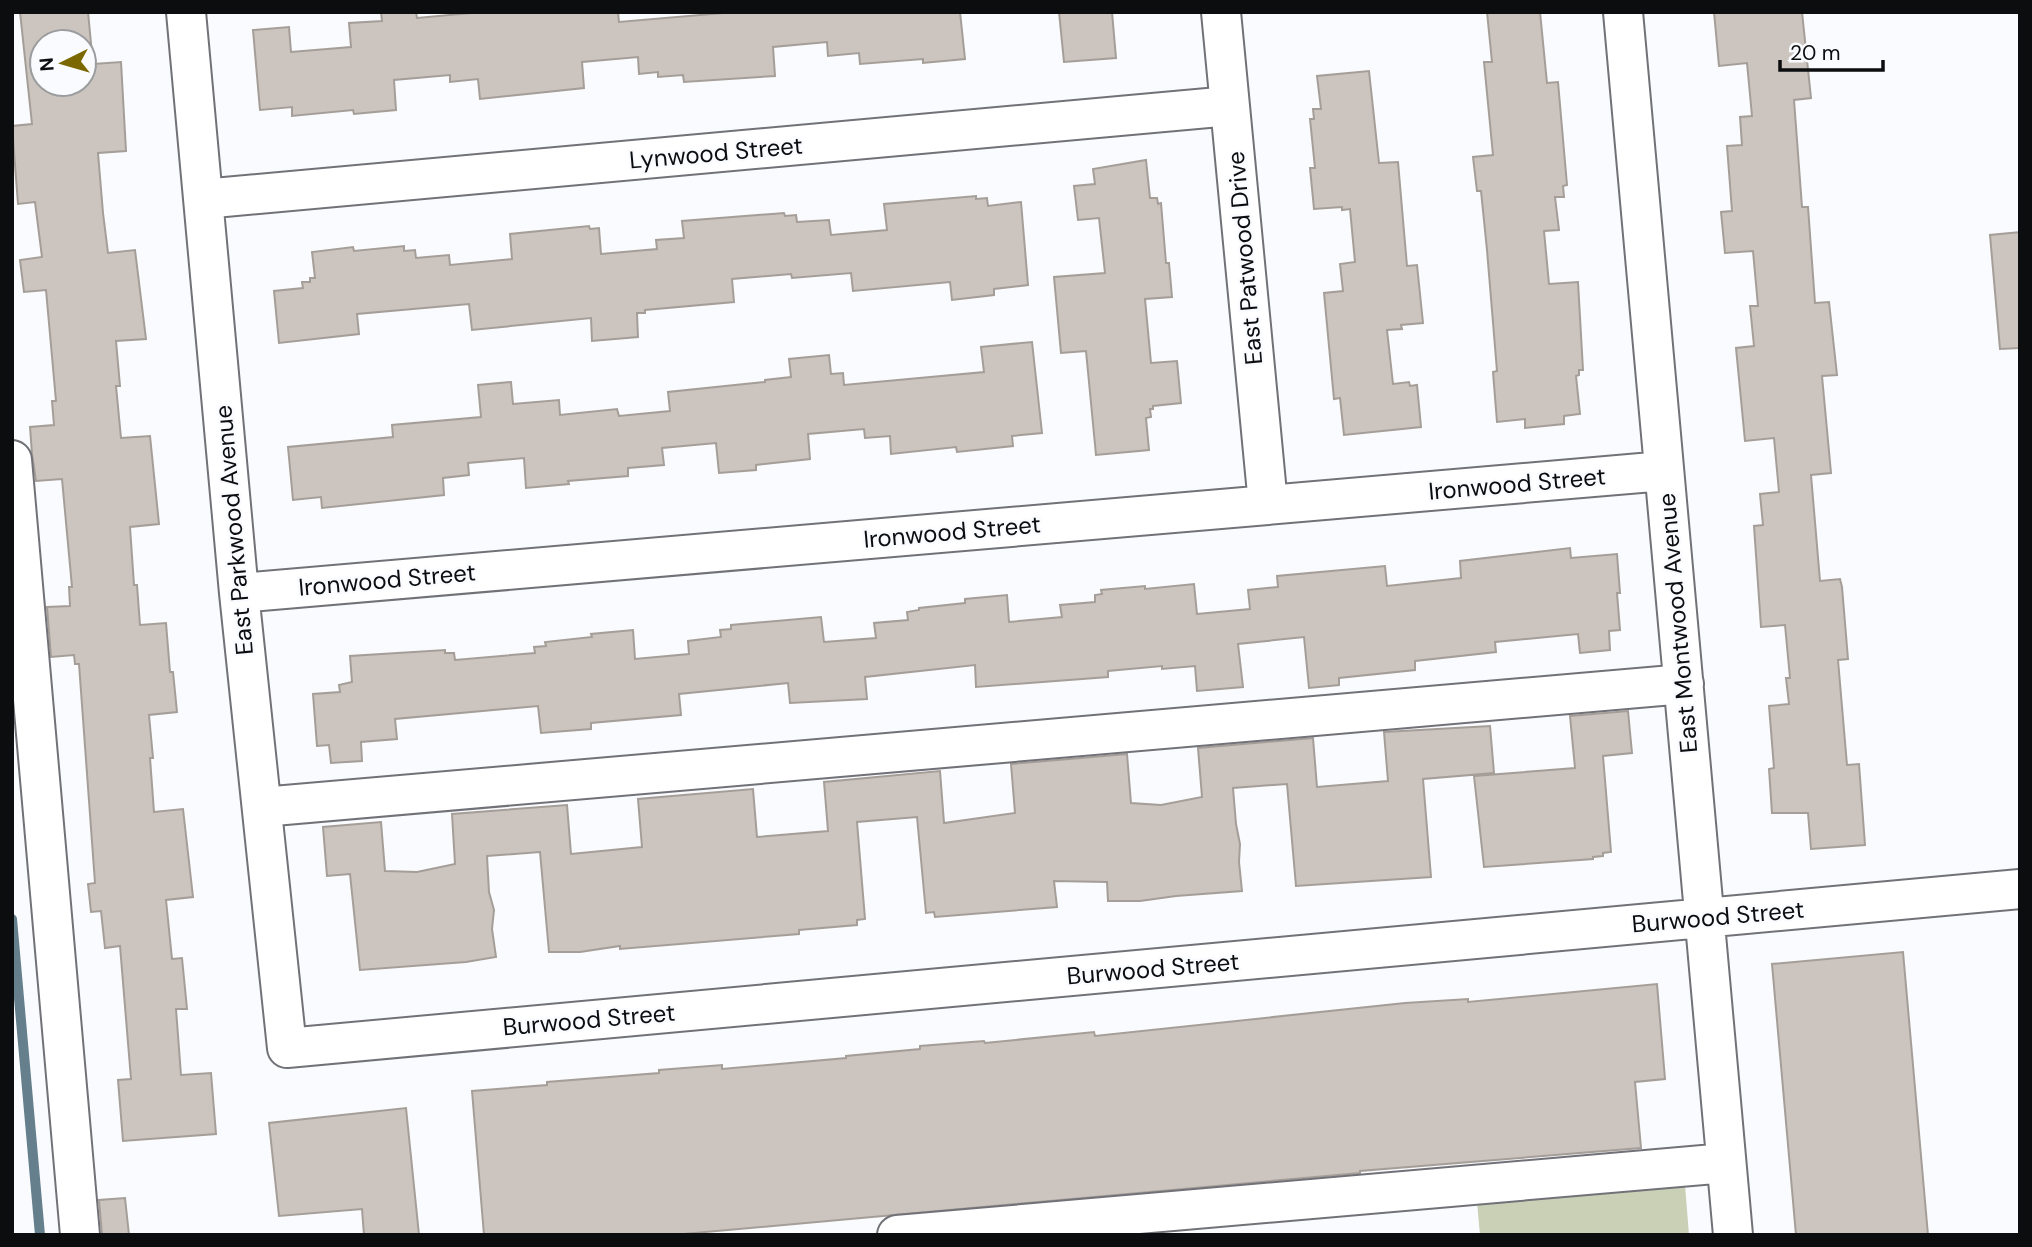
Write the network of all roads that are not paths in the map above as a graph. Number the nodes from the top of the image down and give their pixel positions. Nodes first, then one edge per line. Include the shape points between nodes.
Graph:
1 (186, 12) edge
2 (1221, 12) edge
3 (1623, 12) edge
4 (1230, 106) junction
5 (203, 199) junction
6 (12, 460) edge
7 (1664, 471) junction
8 (1268, 504) junction
9 (239, 593) junction
10 (1684, 684) junction
11 (262, 807) junction
12 (2020, 889) edge
13 (1705, 918) junction
14 (287, 1048) joint
15 (1726, 1163) junction
16 (80, 1235) edge
17 (897, 1235) edge
18 (1732, 1235) edge

1 - 5 street, East Parkwood Avenue
2 - 4 street, East Patwood Drive
3 - 7 street, East Montwood Avenue
4 - 5 street, Lynwood Street
4 - 8 street, East Patwood Drive
5 - 9 street, East Parkwood Avenue
6 - 16 street
7 - 8 street, Ironwood Street
7 - 10 street, East Montwood Avenue
8 - 9 street, Ironwood Street
9 - 11 street, East Parkwood Avenue
10 - 11 street
10 - 13 street, East Montwood Avenue
11 - 14 street, East Parkwood Avenue
12 - 13 street, Burwood Street
13 - 14 street, Burwood Street
13 - 15 street, East Montwood Avenue
15 - 17 street
15 - 18 street, East Montwood Avenue

